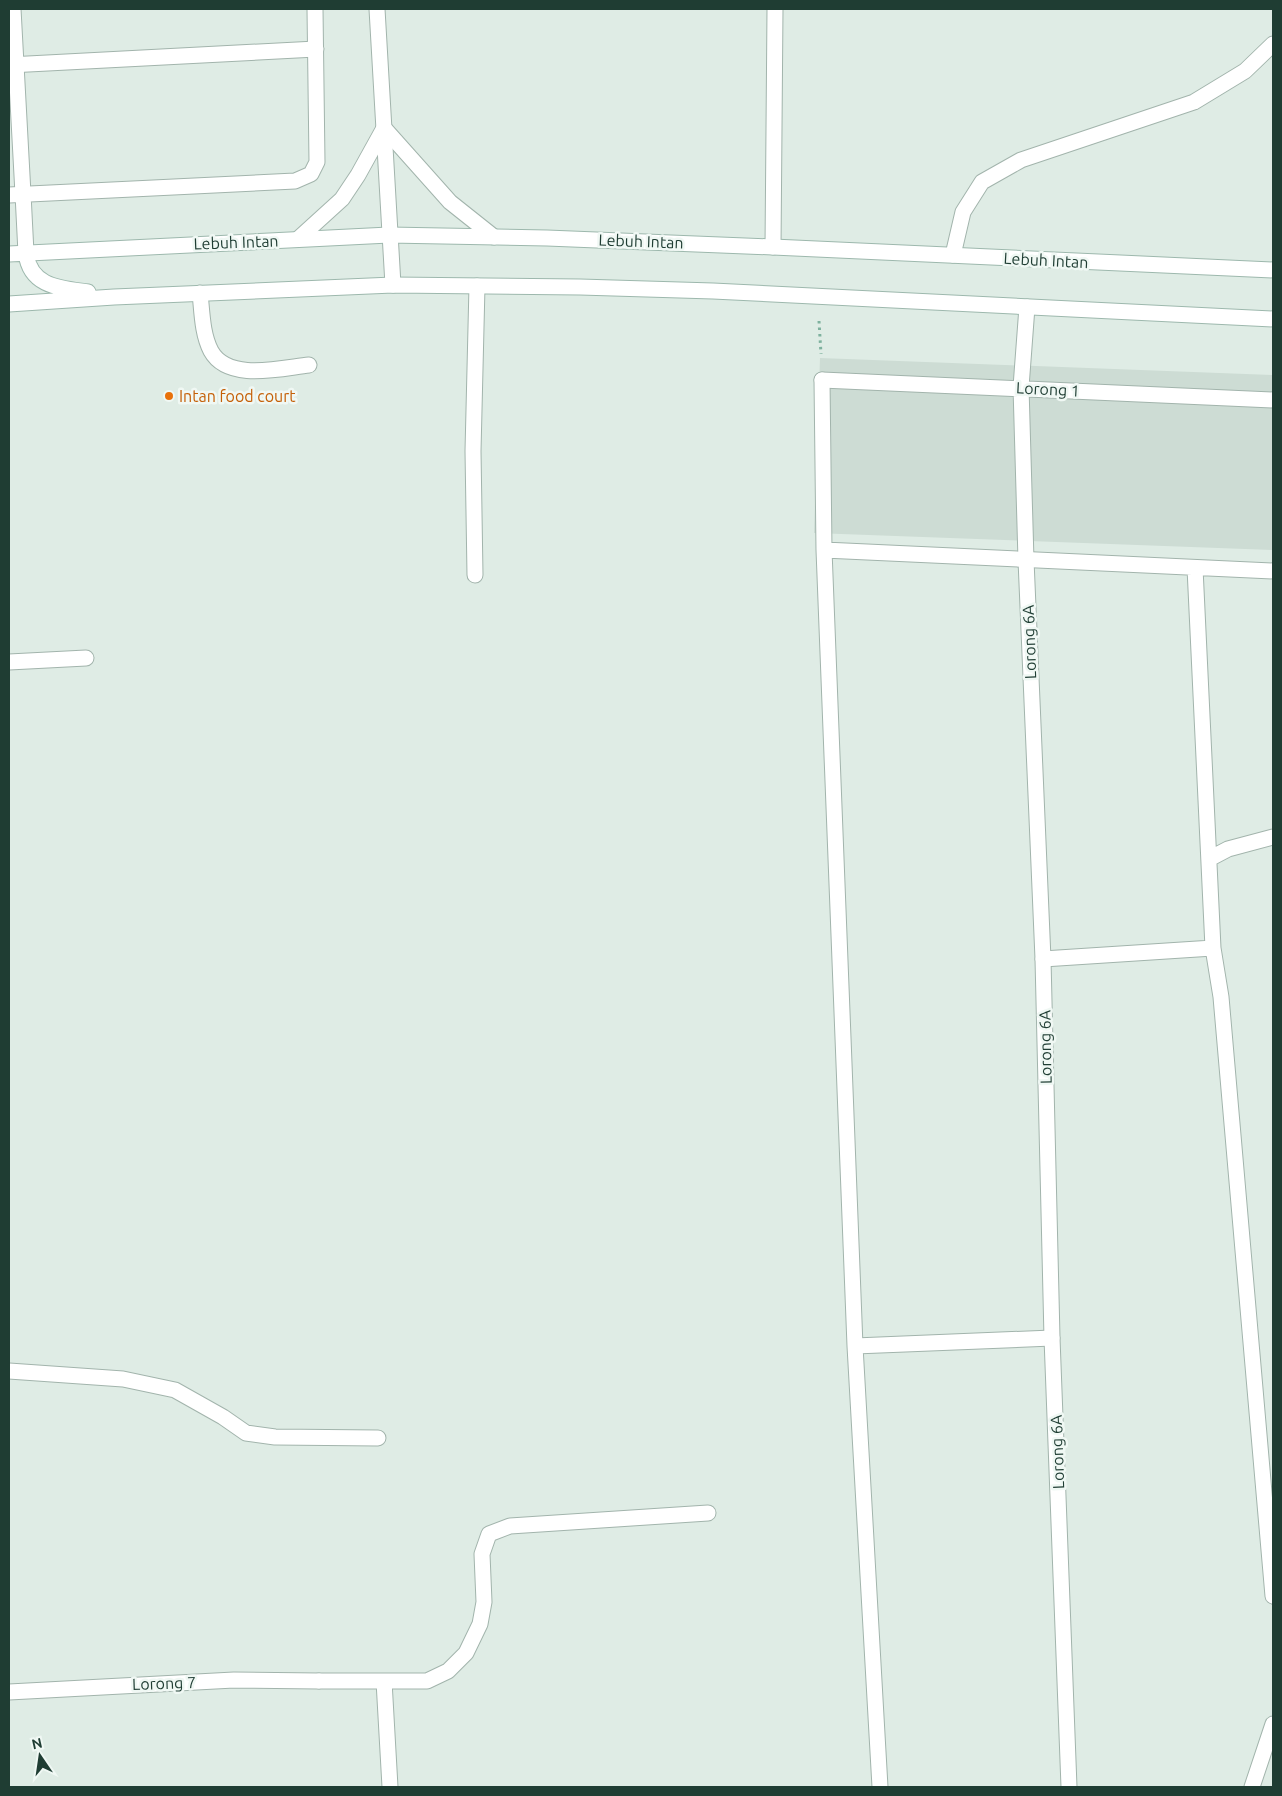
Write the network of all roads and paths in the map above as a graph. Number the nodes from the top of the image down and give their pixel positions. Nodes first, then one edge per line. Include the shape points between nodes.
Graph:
1 (13, 9) edge
2 (315, 9) edge
3 (377, 9) edge
4 (775, 9) edge
5 (1273, 44) edge
6 (316, 49) junction
7 (12, 65) edge
8 (384, 128) junction
9 (16, 195) edge
10 (389, 235) junction
11 (494, 237) junction
12 (298, 239) junction
13 (773, 247) junction
14 (26, 253) junction
15 (9, 254) edge
16 (953, 255) junction
17 (1273, 270) edge
18 (392, 285) junction
19 (477, 286) junction
20 (200, 293) junction
21 (114, 297) junction
22 (818, 297) junction
23 (9, 304) edge
24 (1027, 307) junction
25 (1273, 319) edge
26 (309, 365) dead end
27 (822, 380) junction
28 (1021, 388) junction
29 (1273, 400) edge
30 (824, 550) junction
31 (1026, 560) junction
32 (1195, 568) junction
33 (1273, 571) edge
34 (475, 576) dead end
35 (86, 658) dead end
36 (9, 662) edge
37 (1273, 837) edge
38 (1210, 859) junction
39 (1213, 948) junction
40 (1043, 958) junction
41 (1052, 1338) junction
42 (855, 1346) junction
43 (9, 1371) edge
44 (378, 1438) dead end
45 (708, 1513) dead end
46 (1273, 1596) edge
47 (384, 1681) junction
48 (9, 1692) edge
49 (1273, 1724) edge
50 (390, 1787) edge
51 (880, 1787) edge
52 (1069, 1787) edge
53 (1252, 1787) edge

1 - 7 street
2 - 6 street
3 - 8 street
4 - 13 street
5 - 16 street via 1245,71 1194,102 1021,160 982,182 963,212
6 - 7 street
6 - 9 street via 317,162 311,174 295,181
7 - 9 street
8 - 10 street
8 - 11 street via 450,202
8 - 12 street via 342,199
9 - 14 street
10 - 11 street, Lebuh Intan
10 - 12 street, Lebuh Intan
10 - 18 street
11 - 13 street, Lebuh Intan
12 - 14 street, Lebuh Intan
13 - 16 street, Lebuh Intan
14 - 15 street, Lebuh Intan
14 - 21 street via 34,276 47,284
16 - 17 street, Lebuh Intan
18 - 19 street
18 - 20 street
19 - 22 street via 694,290
19 - 34 street via 473,450
20 - 21 street
20 - 26 street via 206,334 211,351 220,361 244,372
21 - 23 street
22 - 24 street
22 - 27 path
24 - 25 street
24 - 28 street, Lorong 6A
27 - 28 street, Lorong 1
27 - 30 street
28 - 29 street, Lorong 1
28 - 31 street, Lorong 6A
30 - 31 street
30 - 42 street
31 - 32 street
31 - 40 street, Lorong 6A
32 - 33 street
32 - 38 street
35 - 36 street
37 - 38 street via 1228,849
38 - 39 street
39 - 40 street
39 - 46 street via 1221,997
40 - 41 street, Lorong 6A
41 - 42 street
41 - 52 street, Lorong 6A
42 - 51 street
43 - 44 street via 123,1379 175,1390 223,1416 246,1434
45 - 47 street, Lorong 7 via 510,1526 489,1534 482,1554 484,1602 480,1624 466,1653 448,1671 427,1681
47 - 48 street, Lorong 7 via 215,1681
47 - 50 street
49 - 53 street

